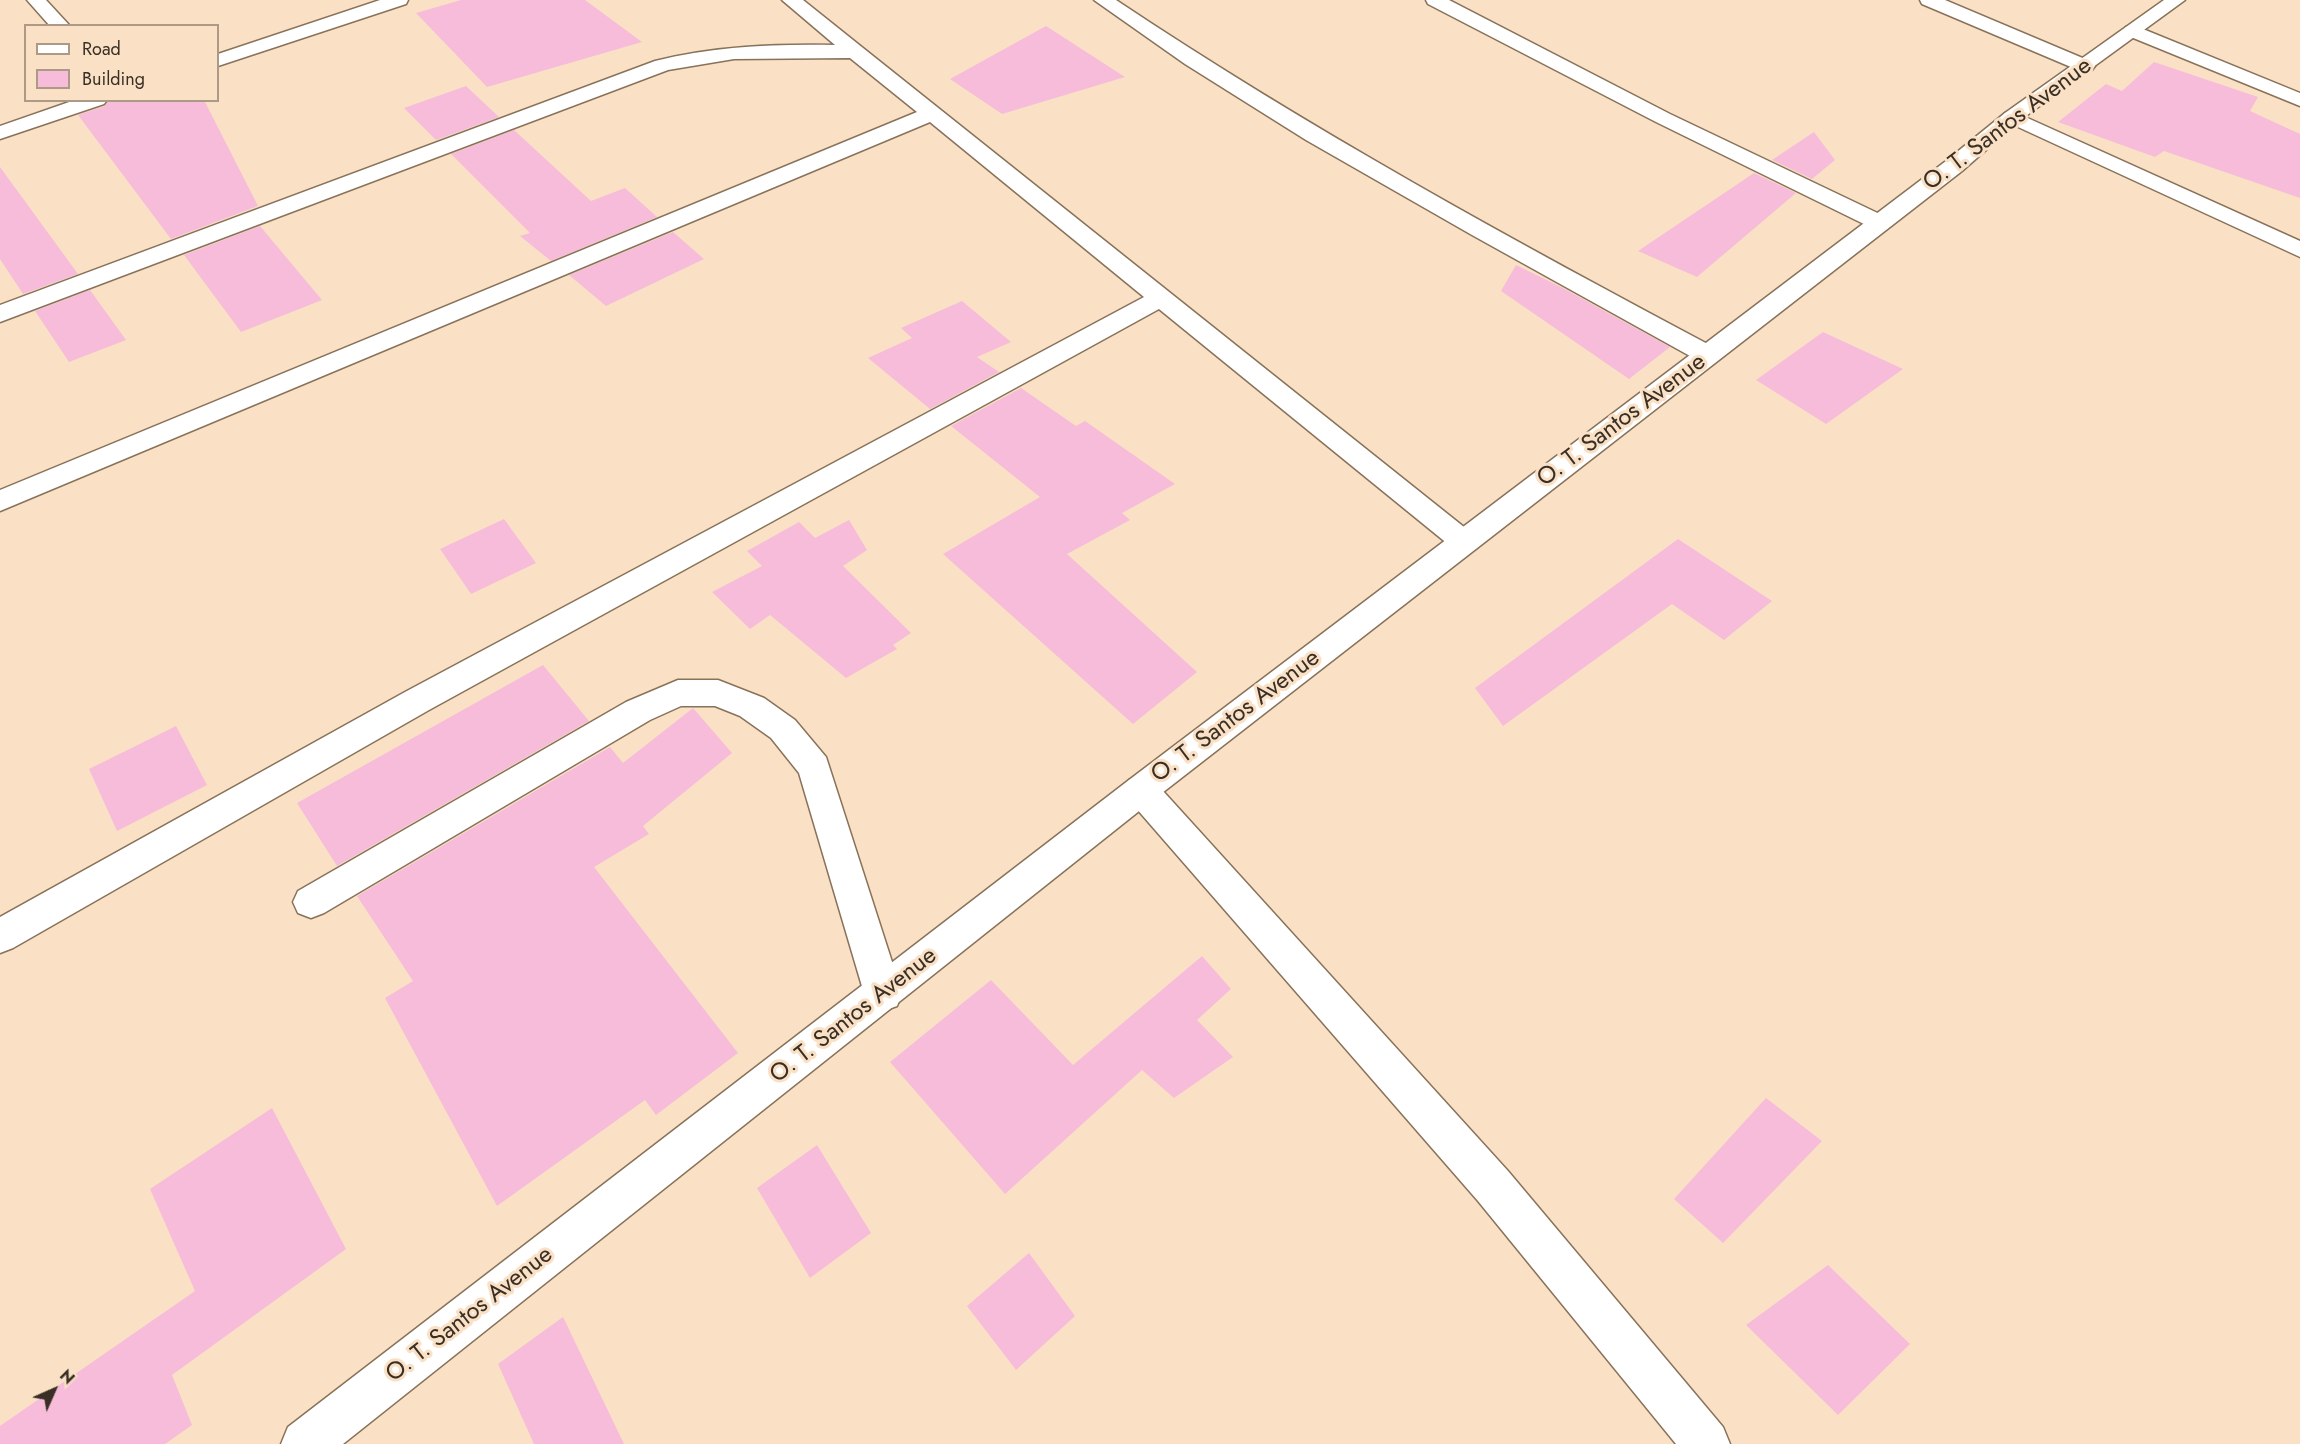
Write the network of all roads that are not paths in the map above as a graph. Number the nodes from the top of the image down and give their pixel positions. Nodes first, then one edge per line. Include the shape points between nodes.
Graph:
1 (36, 0) edge
2 (399, 0) edge
3 (791, 0) edge
4 (1103, 0) edge
5 (1435, 0) edge
6 (1929, 0) edge
7 (2159, 18) edge
8 (59, 24) edge
9 (2203, 39) dead end
10 (856, 52) junction
11 (219, 60) edge
12 (2085, 66) junction
13 (2300, 81) edge
14 (2300, 100) edge
15 (91, 102) edge
16 (932, 114) junction
17 (2013, 117) junction
18 (0, 133) edge
19 (1880, 223) junction
20 (2300, 250) edge
21 (1161, 298) junction
22 (0, 314) edge
23 (1708, 356) junction
24 (0, 501) edge
25 (1464, 542) junction
26 (1141, 790) junction
27 (311, 902) dead end
28 (0, 936) edge
29 (884, 993) junction
30 (305, 1444) edge
31 (1706, 1444) edge

1 - 8 street
2 - 11 street
3 - 10 street
4 - 23 street via 1343,153
5 - 19 street via 1663,118
6 - 12 street
7 - 12 street, O. T. Santos Avenue
7 - 14 street
9 - 13 street
10 - 16 street
10 - 22 street via 736,52 662,65
12 - 17 street, O. T. Santos Avenue
15 - 18 street
16 - 21 street
16 - 24 street
17 - 19 street, O. T. Santos Avenue
17 - 20 street
19 - 23 street, O. T. Santos Avenue
21 - 25 street
21 - 28 street via 417,701
23 - 25 street, O. T. Santos Avenue
25 - 26 street, O. T. Santos Avenue
26 - 29 street, O. T. Santos Avenue
26 - 31 street via 1492,1186
27 - 29 street via 638,711 678,693 718,693 752,707 783,729 814,767
29 - 30 street, O. T. Santos Avenue

